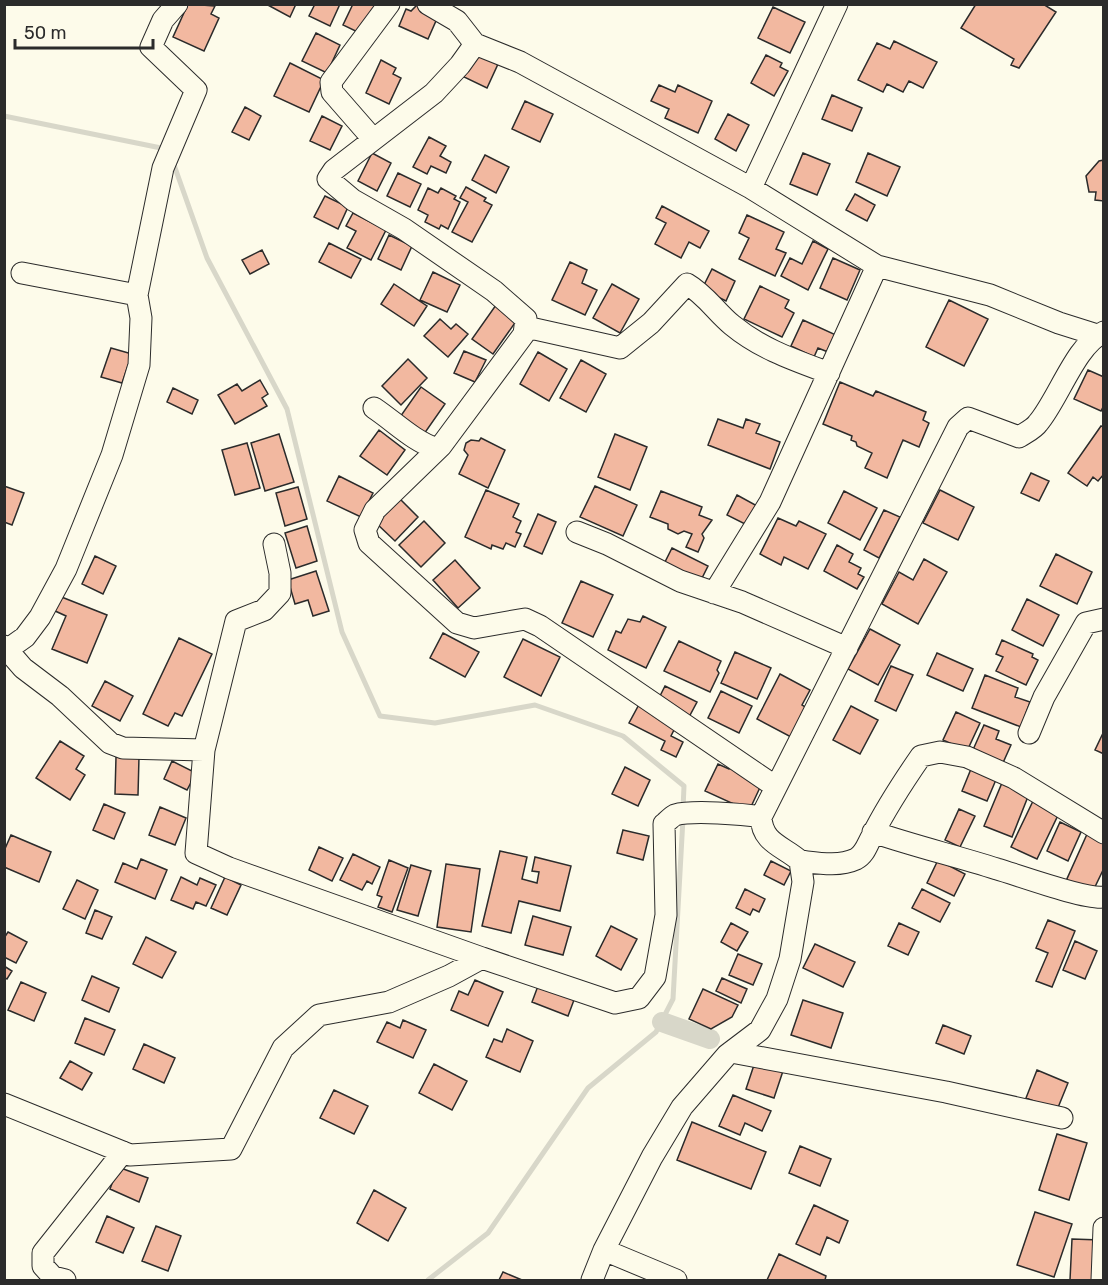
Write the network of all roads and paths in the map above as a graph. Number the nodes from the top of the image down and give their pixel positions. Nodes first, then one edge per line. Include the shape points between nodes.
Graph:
1 (177, 4) edge
2 (389, 4) edge
3 (428, 4) edge
4 (837, 4) edge
5 (475, 44) junction
6 (373, 140) junction
7 (751, 188) junction
8 (877, 266) junction
9 (22, 273) dead end
10 (137, 295) junction
11 (526, 327) junction
12 (1100, 333) edge
13 (829, 373) junction
14 (374, 408) dead end
15 (437, 449) junction
16 (577, 532) dead end
17 (274, 544) dead end
18 (714, 592) junction
19 (1104, 619) edge
20 (847, 648) junction
21 (6, 649) edge
22 (1029, 733) dead end
23 (204, 750) junction
24 (776, 787) junction
25 (761, 817) junction
26 (873, 832) junction
27 (1104, 833) edge
28 (800, 861) junction
29 (1104, 897) edge
30 (482, 958) junction
31 (731, 1052) junction
32 (4, 1104) edge
33 (1062, 1118) dead end
34 (123, 1152) junction
35 (1104, 1228) edge
36 (604, 1250) junction
37 (65, 1281) edge
38 (592, 1281) edge
39 (676, 1281) edge
40 (1102, 1281) edge

1 - 10 street via 163,20 151,46 196,90 163,168
2 - 6 street via 331,82 332,92
3 - 5 street via 457,21
4 - 7 street
5 - 6 street via 434,93
5 - 7 street via 520,62
6 - 11 street via 328,179 353,200 404,229 494,291 526,319
7 - 8 street
8 - 12 street via 990,295 1059,323
8 - 13 street
9 - 10 street
10 - 21 street via 141,318 139,365 112,455 66,569 40,617 25,637
11 - 13 street via 620,348 651,323 687,285 700,292 732,325 772,352
11 - 15 street
12 - 20 street via 1084,348 1037,425 1019,437 968,418 958,427
13 - 18 street via 770,502
14 - 15 street via 420,443
15 - 24 street via 375,510 365,530 369,543 457,623 474,628 525,619 540,626
16 - 18 street via 680,581
17 - 23 street via 280,593 264,610 236,621
18 - 20 street
19 - 22 street via 1086,623 1048,688
20 - 24 street
21 - 23 street via 110,743 123,748
23 - 30 street via 196,853
24 - 25 street
25 - 28 street via 765,835
25 - 30 street via 696,814 675,816 664,824 666,915 655,977 639,998 615,1003
26 - 27 street via 921,756 940,752 967,758 1014,778
26 - 28 street via 863,854 855,859 825,864
26 - 29 street via 1061,889
28 - 31 street via 803,882 785,979 760,1030
30 - 34 street via 389,1002 318,1015 283,1048 231,1149 130,1155
31 - 33 street
31 - 36 street via 699,1085 671,1123
32 - 34 street
34 - 37 street via 44,1253 44,1266 53,1277
35 - 40 street
36 - 38 street
36 - 39 street

